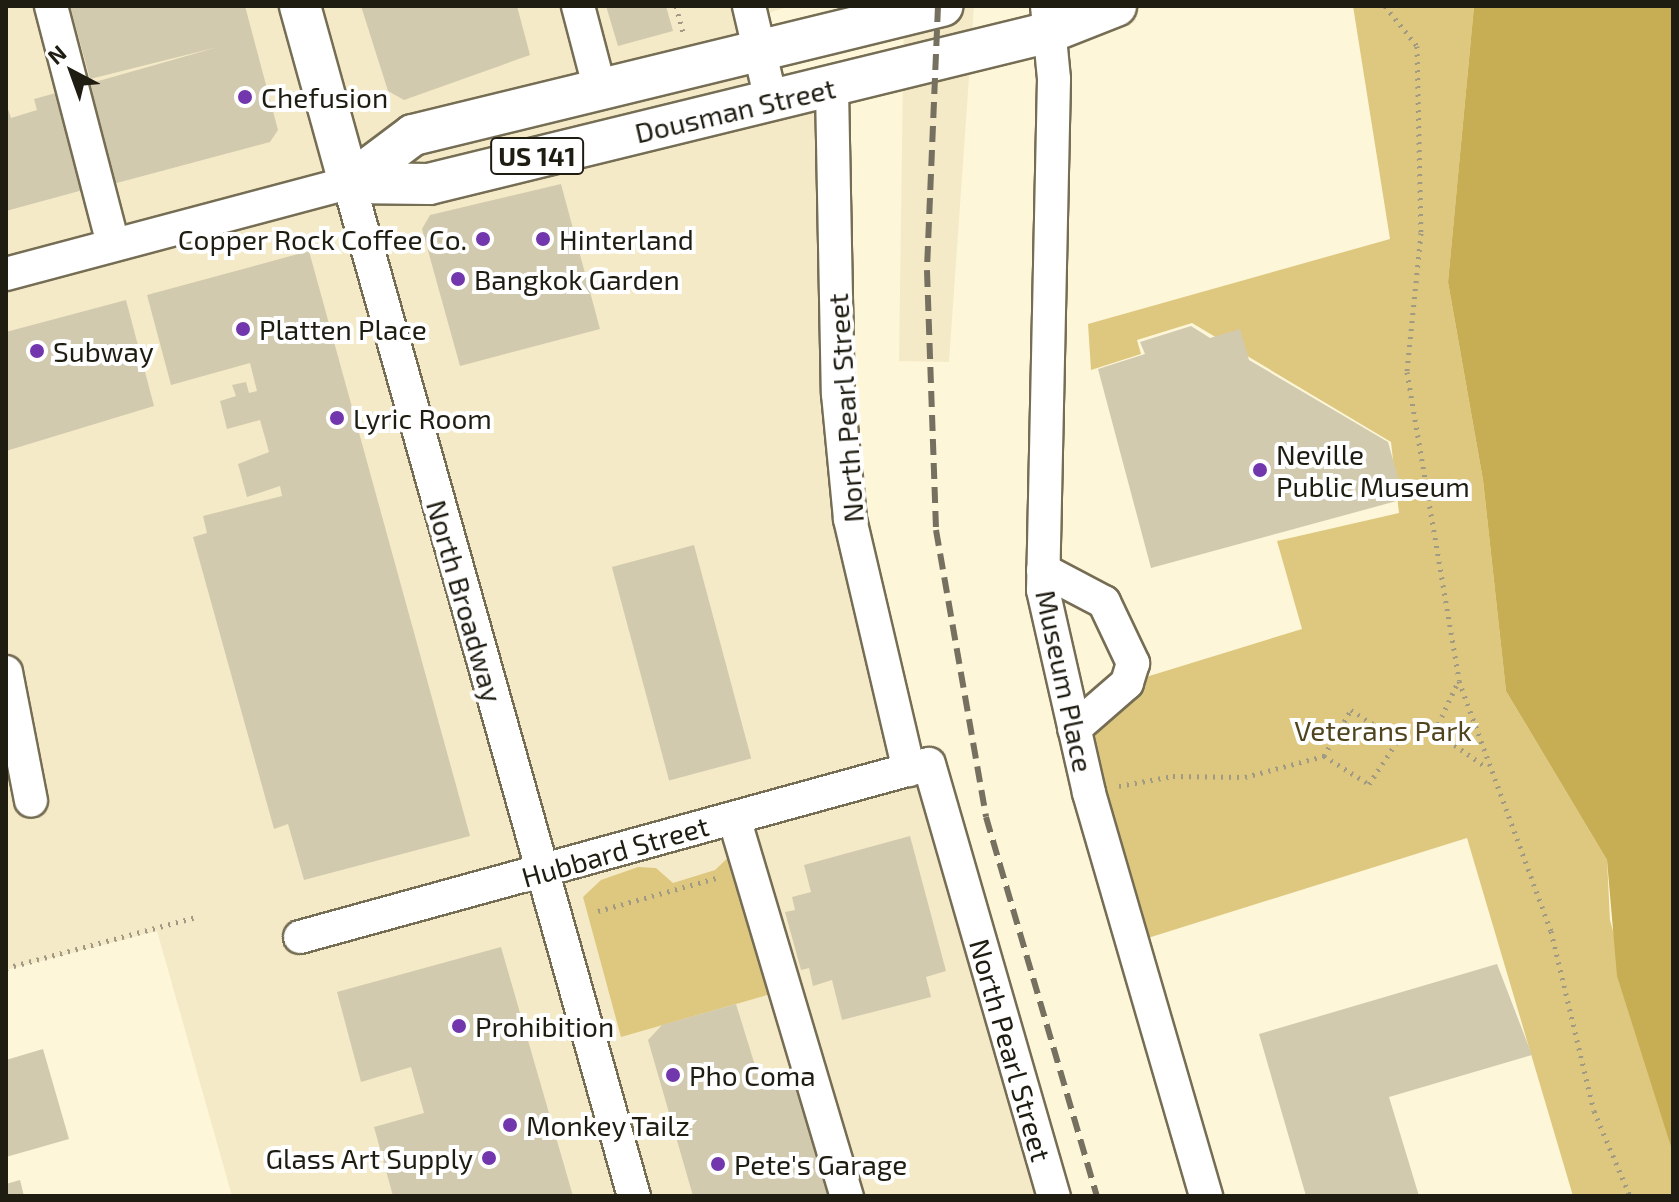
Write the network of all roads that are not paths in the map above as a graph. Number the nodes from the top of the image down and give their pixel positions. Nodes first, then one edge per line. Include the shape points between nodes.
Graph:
1 (51, 6) edge
2 (300, 6) edge
3 (578, 6) edge
4 (749, 6) edge
5 (942, 6) edge
6 (1116, 6) edge
7 (1048, 19) edge
8 (758, 46) junction
9 (599, 86) junction
10 (832, 89) junction
11 (771, 100) junction
12 (349, 183) junction
13 (113, 244) junction
14 (6, 274) edge
15 (1043, 570) junction
16 (6, 672) edge
17 (1074, 729) junction
18 (919, 767) junction
19 (31, 801) dead end
20 (734, 818) junction
21 (540, 872) junction
22 (300, 937) dead end
23 (634, 1196) edge
24 (847, 1196) edge
25 (1054, 1196) edge
26 (1206, 1196) edge

1 - 13 street
2 - 12 main road, North Broadway
3 - 9 street
4 - 8 street
5 - 8 main road, Dousman Street / US 141
6 - 7 main road, Dousman Street / US 141
7 - 10 main road, Dousman Street / US 141
7 - 15 street, Museum Place
8 - 9 main road, Dousman Street / US 141
8 - 11 street
9 - 12 main road, Dousman Street / US 141 via 413,135
10 - 11 main road, Dousman Street / US 141
10 - 18 street, North Pearl Street via 838,394 850,519
11 - 12 main road, Dousman Street / US 141 via 429,184
12 - 13 street, Dousman Street
12 - 21 street, North Broadway
13 - 14 street, Dousman Street
15 - 17 street, Museum Place
15 - 17 street via 1104,602 1133,663 1127,683
16 - 19 street
17 - 26 street, Museum Place
18 - 20 street, Hubbard Street
18 - 25 street, North Pearl Street
20 - 21 street, Hubbard Street
20 - 24 street
21 - 22 street, Hubbard Street
21 - 23 street, North Broadway

